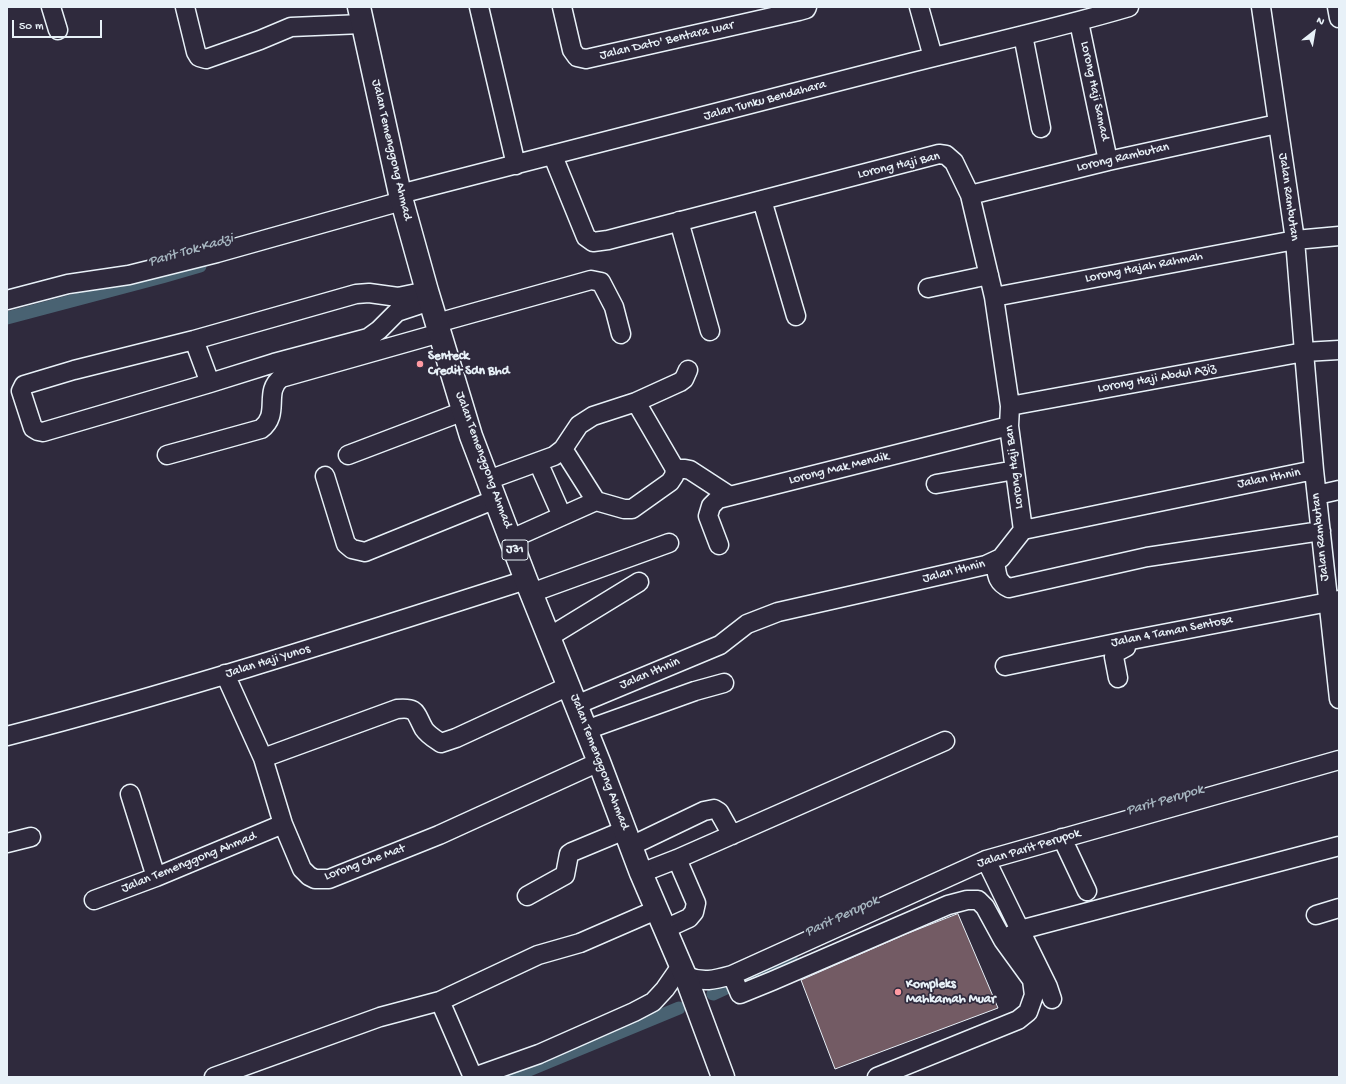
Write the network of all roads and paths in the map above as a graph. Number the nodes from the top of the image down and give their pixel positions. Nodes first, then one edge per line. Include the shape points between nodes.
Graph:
1 (50, 7) edge
2 (185, 7) edge
3 (479, 7) edge
4 (562, 7) edge
5 (807, 7) edge
6 (919, 7) edge
7 (1129, 7) edge
8 (1261, 7) edge
9 (1337, 7) edge
10 (1101, 11) edge
11 (361, 15) edge
12 (1339, 18) edge
13 (1079, 22) junction
14 (58, 30) dead end
15 (1023, 35) junction
16 (933, 57) junction
17 (1278, 124) junction
18 (1041, 128) dead end
19 (553, 156) junction
20 (1108, 161) junction
21 (516, 165) junction
22 (970, 195) junction
23 (401, 198) junction
24 (762, 200) junction
25 (679, 221) junction
26 (1339, 236) edge
27 (1295, 240) junction
28 (989, 275) junction
29 (928, 288) dead end
30 (429, 296) junction
31 (994, 297) junction
32 (7, 300) edge
33 (796, 316) dead end
34 (438, 328) junction
35 (710, 331) dead end
36 (621, 334) dead end
37 (194, 340) junction
38 (1339, 350) edge
39 (1304, 352) junction
40 (688, 370) dead end
41 (210, 383) junction
42 (636, 402) junction
43 (1010, 406) junction
44 (464, 411) junction
45 (1009, 426) junction
46 (563, 449) junction
47 (167, 455) dead end
48 (348, 455) dead end
49 (538, 462) junction
50 (675, 469) junction
51 (1015, 470) junction
52 (1314, 470) junction
53 (326, 476) dead end
54 (936, 484) dead end
55 (492, 489) junction
56 (1339, 490) edge
57 (1317, 495) junction
58 (730, 496) junction
59 (596, 501) junction
60 (562, 516) junction
61 (1023, 530) junction
62 (1321, 531) junction
63 (511, 539) junction
64 (669, 543) dead end
65 (719, 545) dead end
66 (995, 561) junction
67 (639, 582) dead end
68 (529, 586) junction
69 (1334, 601) edge
70 (550, 637) junction
71 (1126, 641) junction
72 (1005, 666) dead end
73 (225, 674) junction
74 (1118, 678) dead end
75 (724, 683) dead end
76 (573, 696) junction
77 (1339, 699) edge
78 (586, 730) junction
79 (7, 736) edge
80 (945, 741) dead end
81 (263, 758) junction
82 (1339, 760) edge
83 (599, 762) junction
84 (130, 794) dead end
85 (283, 824) junction
86 (732, 834) junction
87 (31, 837) dead end
88 (628, 838) junction
89 (1062, 838) junction
90 (7, 843) edge
91 (1339, 846) edge
92 (678, 858) junction
93 (986, 860) junction
94 (641, 873) junction
95 (156, 877) junction
96 (1087, 891) dead end
97 (527, 896) dead end
98 (94, 900) dead end
99 (1339, 908) edge
100 (1316, 915) dead end
101 (660, 919) junction
102 (1020, 930) junction
103 (1003, 940) junction
104 (764, 960) junction
105 (683, 971) junction
106 (732, 975) junction
107 (772, 981) junction
108 (1052, 1000) dead end
109 (440, 1001) junction
110 (214, 1077) edge
111 (473, 1077) edge
112 (723, 1077) edge
113 (876, 1077) edge

1 - 14 street
2 - 11 street via 196,52 199,57 206,59 291,27
3 - 21 street
4 - 5 street, Jalan Dato' Bentara Luar via 572,50 577,57 586,59 799,11
6 - 16 street
7 - 10 street, Jalan Tunku Bendahara
8 - 17 street, Jalan Rambutan
9 - 12 street
10 - 13 street, Jalan Tunku Bendahara
11 - 23 main road, Jalan Temenggong Ahmad / J31
13 - 15 street, Jalan Tunku Bendahara
13 - 20 street, Lorong Haji Samad
15 - 16 street, Jalan Tunku Bendahara
15 - 18 street
16 - 19 street, Jalan Tunku Bendahara
17 - 20 street, Lorong Rambutan
17 - 27 street, Jalan Rambutan
19 - 21 street, Jalan Tunku Bendahara
19 - 25 street, Lorong Haji Ban via 586,237 593,242
20 - 22 street, Lorong Rambutan
21 - 23 street, Jalan Tunku Bendahara
22 - 24 street, Lorong Haji Ban via 954,162 946,155 939,154
22 - 28 street, Lorong Haji Ban
23 - 30 main road, Jalan Temenggong Ahmad / J31
23 - 32 street, Jalan Tunku Bendahara via 217,253 129,276 68,284
24 - 25 street, Lorong Haji Ban
24 - 33 street
25 - 35 street
26 - 27 street, Lorong Hajah Rahmah
27 - 31 street, Lorong Hajah Rahmah
27 - 39 street, Jalan Rambutan
28 - 29 street
28 - 31 street, Lorong Haji Ban
30 - 34 main road, Jalan Temenggong Ahmad / J31
30 - 37 street via 356,294
30 - 41 street via 397,312 368,338 274,362
31 - 43 street, Lorong Haji Ban
34 - 36 street via 591,280 601,282 614,307
34 - 44 main road, Jalan Temenggong Ahmad / J31
34 - 47 street via 281,378 273,389 271,416 261,428
37 - 41 street
37 - 41 street via 24,385 21,391 34,428 43,432
38 - 39 street
39 - 43 street, Lorong Haji Abdul Aziz
39 - 52 street, Jalan Ithnin
40 - 42 street via 680,382
42 - 46 street via 588,419 579,425
42 - 50 street
43 - 45 street, Lorong Haji Ban
44 - 48 street
44 - 55 main road, Jalan Temenggong Ahmad / J31
45 - 51 street, Lorong Haji Ban
45 - 58 street, Lorong Mak Mendik
46 - 49 street via 554,456
46 - 59 street
49 - 55 street
49 - 60 street
50 - 58 street via 690,470
50 - 59 street via 670,482 632,508 624,509
51 - 54 street
51 - 61 street, Lorong Haji Ban
52 - 57 street, Jalan Rambutan
52 - 61 street, Jalan Ithnin
53 - 55 street via 346,544 352,549 365,552
55 - 63 main road, Jalan Temenggong Ahmad / J31
56 - 57 street
57 - 62 street, Jalan Rambutan
58 - 65 street, Lorong Mak Mendik via 718,499 711,506 708,516
59 - 60 street
60 - 63 street
61 - 66 street, Jalan Ithnin via 1001,558
62 - 66 street via 1146,557 1008,588 998,581
62 - 69 street, Jalan Rambutan
63 - 68 main road, Jalan Temenggong Ahmad / J31
64 - 68 street, Jalan Haji Yunos
66 - 76 street, Jalan Ithnin via 778,612 747,624 720,645
67 - 70 street
68 - 70 main road, Jalan Temenggong Ahmad / J31
68 - 73 street, Jalan Haji Yunos
69 - 71 street, Jalan 4 Taman Sentosa
69 - 77 street, Jalan Rambutan
70 - 76 main road, Jalan Temenggong Ahmad / J31
71 - 72 street, Jalan 4 Taman Sentosa
71 - 74 street via 1126,647 1114,657
73 - 79 street, Jalan Haji Yunos
73 - 81 street, Lorong Che Mat
75 - 78 street
76 - 78 main road, Jalan Temenggong Ahmad / J31
76 - 81 street, Jalan Ithnin via 441,743 424,729 417,714 408,708 397,709
78 - 83 main road, Jalan Temenggong Ahmad / J31
80 - 86 street
81 - 85 street, Lorong Che Mat
82 - 89 street, Jalan Parit Perupok
83 - 85 street, Lorong Che Mat via 439,835 330,879 315,879 302,869
83 - 88 main road, Jalan Temenggong Ahmad / J31
84 - 95 street
85 - 95 street, Jalan Temenggong Ahmad
86 - 88 street via 719,812 714,809
86 - 92 street
87 - 90 street
88 - 94 main road, Jalan Temenggong Ahmad / J31
88 - 97 street via 572,852 569,854 565,875
89 - 93 street, Jalan Parit Perupok
89 - 96 street
91 - 102 street
92 - 94 street
92 - 101 street via 696,903 694,912 689,918
93 - 102 street
93 - 104 street, Jalan Parit Perupok
94 - 101 main road, Jalan Temenggong Ahmad / J31
95 - 98 street, Jalan Temenggong Ahmad
99 - 100 street
101 - 105 main road, Jalan Temenggong Ahmad / J31
101 - 109 street via 538,955
102 - 103 street
102 - 108 street
103 - 107 street via 985,907 978,900 967,900 948,905
103 - 113 street via 1032,980 1034,995 1028,1012 1018,1020
104 - 106 street, Jalan Parit Perupok
104 - 107 street
105 - 106 street, Jalan Parit Perupok via 697,980
105 - 111 street via 653,1002 634,1012 539,1054
105 - 112 main road, Jalan Temenggong Ahmad / J31
106 - 107 street via 740,994
109 - 110 street via 380,1017
109 - 111 street

